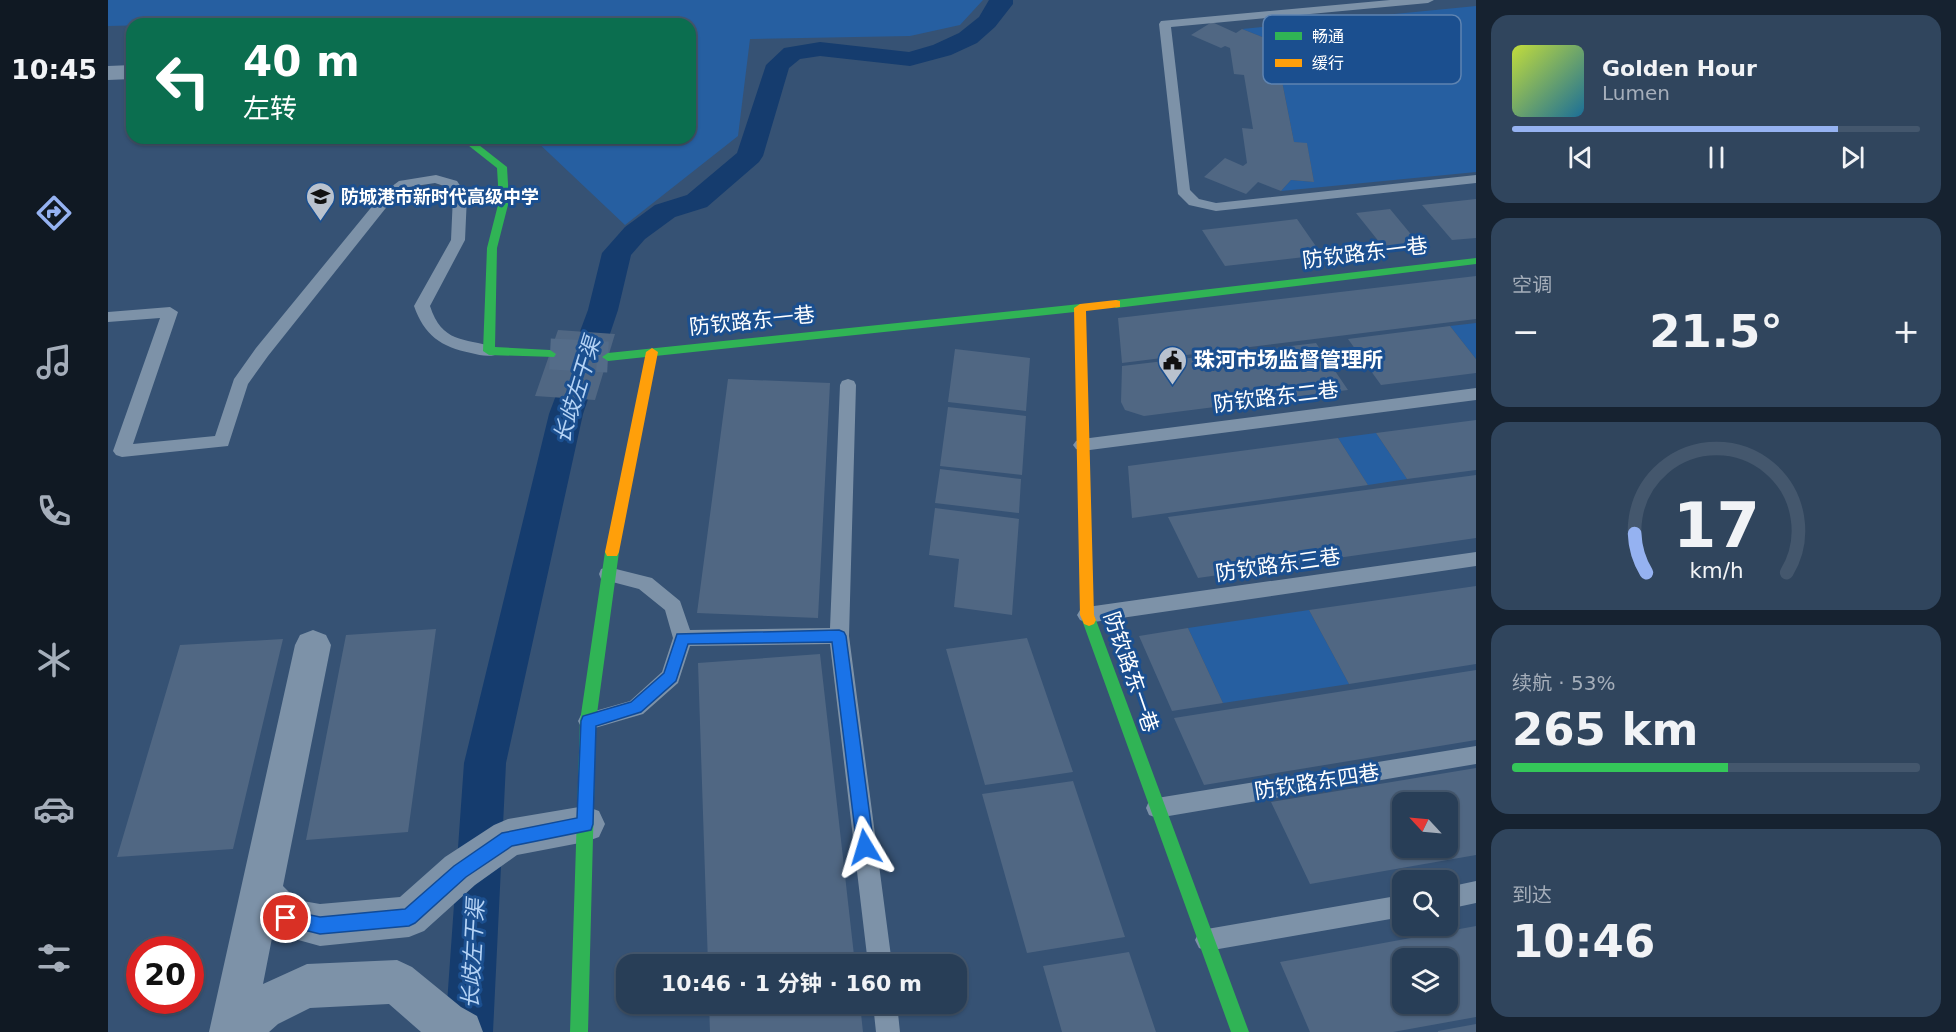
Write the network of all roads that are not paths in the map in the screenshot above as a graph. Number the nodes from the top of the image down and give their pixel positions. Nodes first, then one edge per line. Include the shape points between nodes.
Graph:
1 (1428, 0) edge
2 (1263, 15) edge
3 (1264, 15) edge
4 (126, 72) edge
5 (108, 73) edge
6 (472, 144) edge
7 (1476, 179) edge
8 (1476, 261) edge
9 (1080, 308) junction
10 (108, 317) edge
11 (489, 351) junction
12 (652, 352) junction
13 (550, 354) tunnel mouth
14 (608, 357) tunnel mouth
15 (848, 385) dead end
16 (1476, 394) edge
17 (1082, 445) junction
18 (1476, 559) edge
19 (608, 574) junction
20 (1087, 615) junction
21 (839, 636) junction
22 (682, 638) junction
23 (313, 645) dead end
24 (588, 721) junction
25 (1476, 755) edge
26 (1157, 808) junction
27 (585, 824) junction
28 (1476, 892) edge
29 (261, 893) junction
30 (1458, 895) edge
31 (1392, 908) edge
32 (1207, 940) junction
33 (879, 954) edge
34 (886, 1014) edge
35 (453, 1027) edge
36 (231, 1032) edge
37 (236, 1032) edge
38 (579, 1032) edge
39 (888, 1032) edge
40 (1240, 1032) edge

1 - 3 lane
2 - 7 lane via 1165,24 1183,191 1194,202 1216,207
4 - 5 street
6 - 11 street via 502,167 504,201 492,248
8 - 9 street, 防钦路东一巷
9 - 12 street, 防钦路东一巷
9 - 17 street, 防钦路东一巷
10 - 11 lane via 170,312 122,451 222,442 240,383 380,205 405,184 436,179 452,184 460,196 458,240 422,306 426,323 440,337 456,345
11 - 13 street
12 - 14 street, 防钦路东一巷
12 - 19 street
15 - 21 lane
16 - 17 lane, 防钦路东二巷
17 - 20 street, 防钦路东一巷
18 - 20 lane, 防钦路东三巷
19 - 22 lane via 645,583 672,606
19 - 24 street
20 - 26 street, 防钦路东一巷
21 - 22 lane
21 - 33 lane
22 - 24 lane via 671,677 636,708
23 - 29 street
24 - 27 street
25 - 26 lane, 防钦路东四巷
26 - 32 street, 防钦路东一巷
27 - 29 street via 508,838 460,871 409,917 320,925 286,918
27 - 38 street
28 - 30 lane
29 - 36 street
31 - 32 lane
32 - 40 street, 防钦路东一巷
34 - 39 lane
35 - 37 street via 397,982 308,986 262,1008

